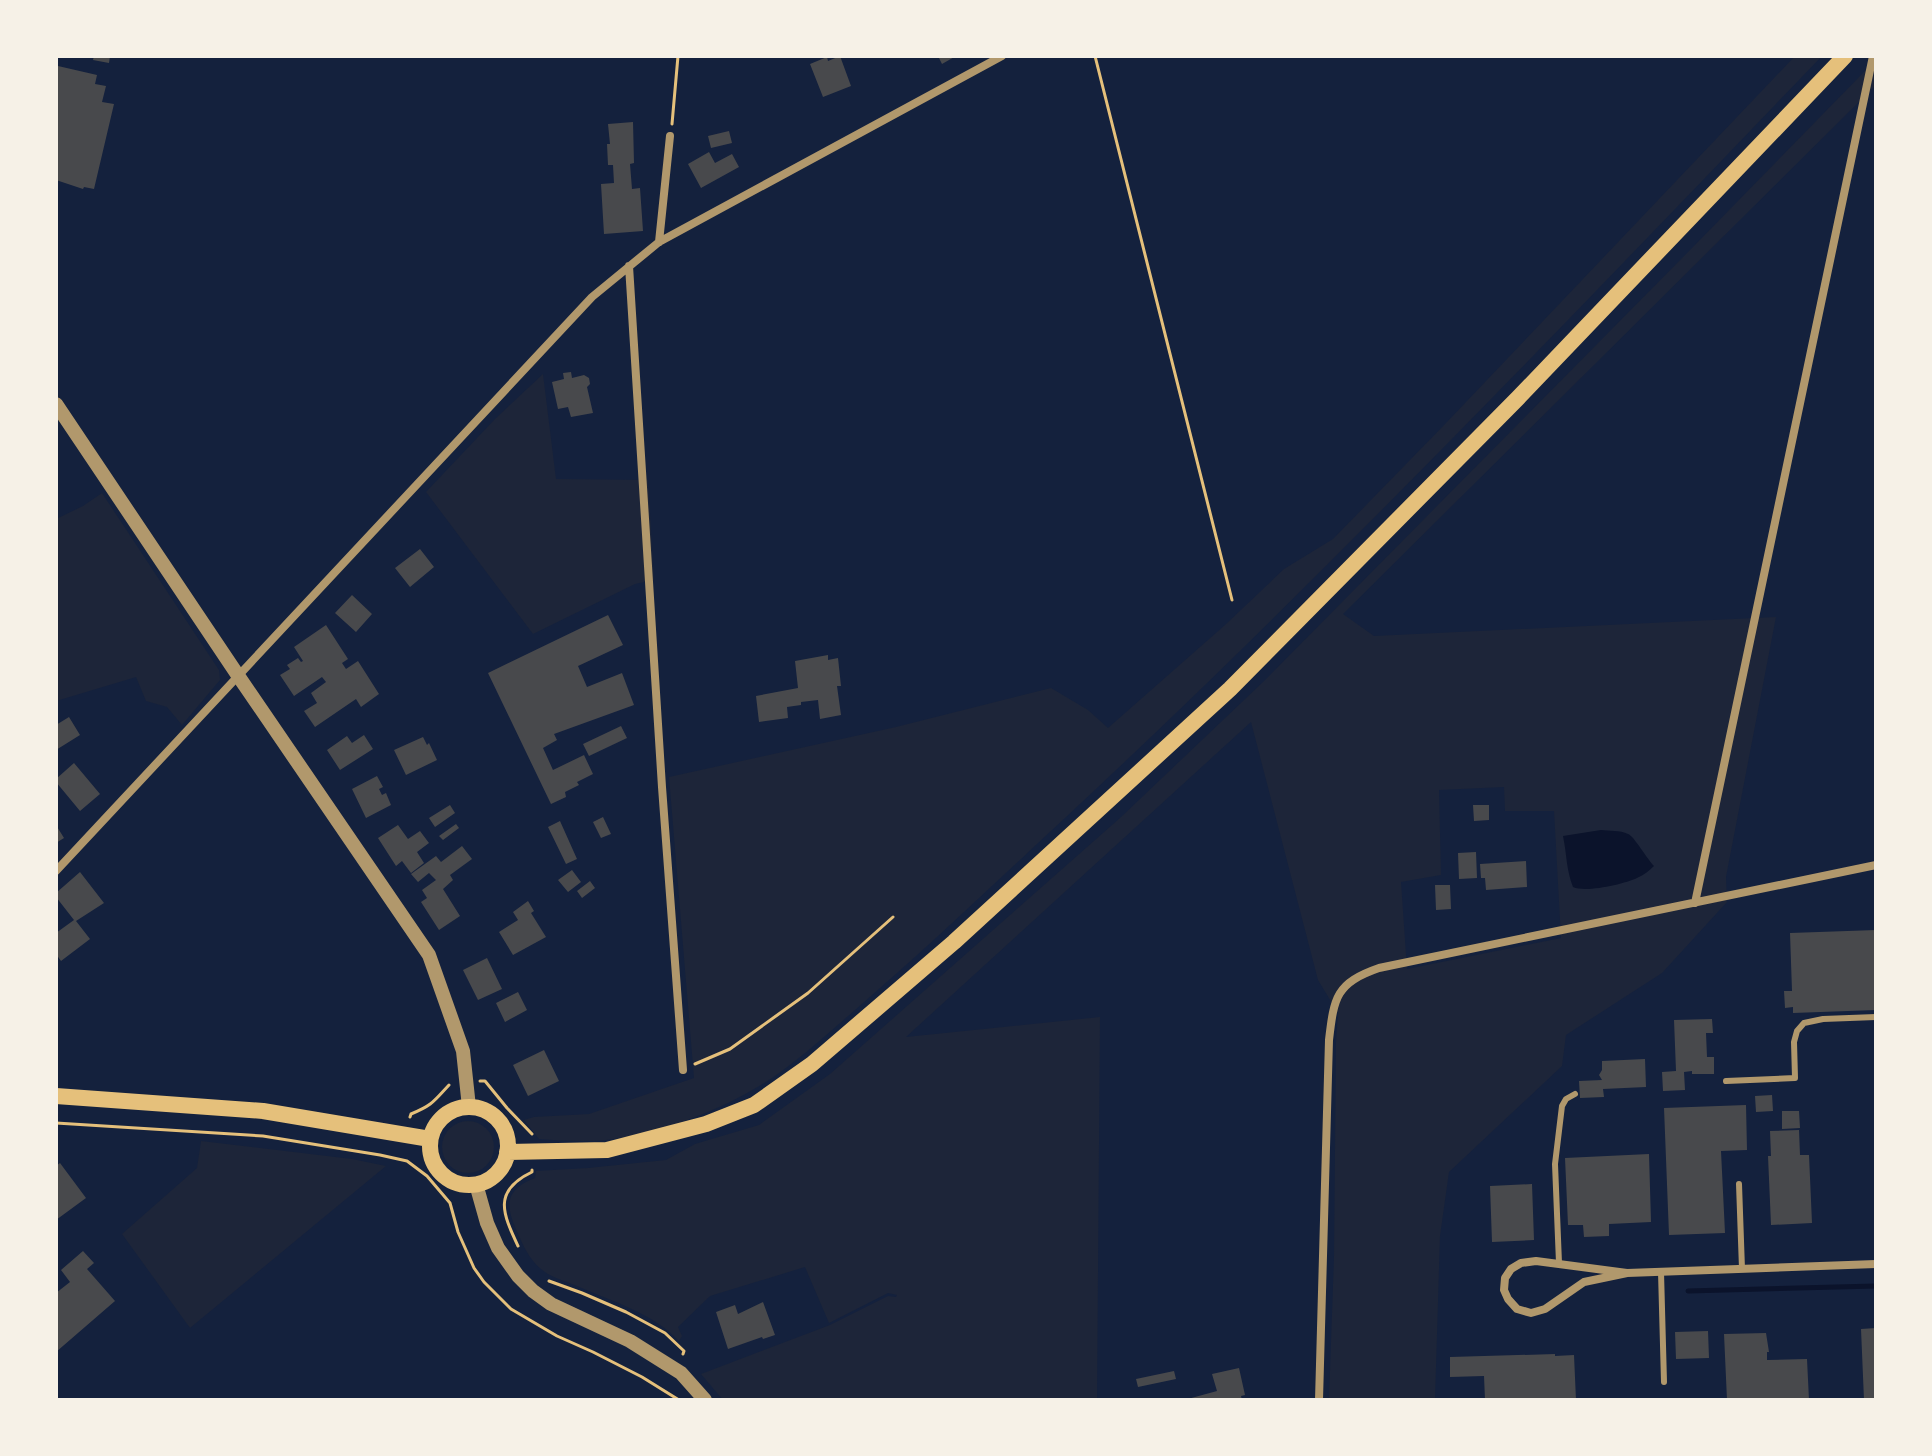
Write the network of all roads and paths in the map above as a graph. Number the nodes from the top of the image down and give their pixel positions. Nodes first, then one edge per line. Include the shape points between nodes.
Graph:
1 (678, 56) edge
2 (1002, 56) edge
3 (1095, 56) edge
4 (1845, 56) edge
5 (1873, 56) edge
6 (670, 136) joint
7 (659, 242) junction
8 (629, 266) junction
9 (56, 404) edge
10 (1232, 600) dead end
11 (239, 677) junction
12 (1876, 865) edge
13 (56, 871) edge
14 (1695, 903) junction
15 (893, 917) dead end
16 (1876, 1017) edge
17 (683, 1070) joint
18 (1726, 1081) dead end
19 (468, 1082) junction
20 (1575, 1094) dead end
21 (56, 1096) edge
22 (469, 1107) junction
23 (56, 1123) edge
24 (406, 1135) junction
25 (430, 1139) junction
26 (507, 1152) junction
27 (476, 1184) junction
28 (1739, 1184) dead end
29 (503, 1205) dead end
30 (454, 1213) dead end
31 (518, 1245) dead end
32 (1559, 1263) junction
33 (1876, 1264) edge
34 (1742, 1269) junction
35 (1661, 1272) junction
36 (1627, 1273) junction
37 (545, 1279) dead end
38 (681, 1373) junction
39 (1664, 1382) dead end
40 (702, 1398) edge
41 (1319, 1400) edge

1 - 6 path
2 - 7 street
3 - 10 path
4 - 26 main road via 1230,689 954,942 812,1064 754,1105 706,1124 607,1150
5 - 14 street
6 - 7 street
7 - 8 street
8 - 11 street via 592,297
8 - 17 street
9 - 11 street
11 - 13 street
11 - 19 street via 429,955 463,1051
12 - 14 street
14 - 41 street via 1379,968 1341,989 1329,1040
15 - 17 path via 808,993 730,1049
16 - 18 lane via 1804,1023 1794,1042 1795,1078
19 - 22 street
19 - 24 path via 448,1085 436,1100 411,1114
20 - 32 lane via 1562,1106 1555,1164
21 - 24 main road via 263,1111
22 - 25 main road via 440,1120
22 - 26 main road via 499,1121
23 - 30 path via 263,1136 407,1161 427,1176
24 - 25 main road
25 - 27 main road via 441,1174 464,1185
26 - 27 main road via 500,1170
27 - 38 street via 498,1248 533,1291
28 - 34 lane
29 - 31 path
32 - 36 street
32 - 36 street via 1536,1261 1511,1269 1505,1278 1508,1299 1531,1313 1584,1282
33 - 34 street
34 - 35 street
35 - 36 street
35 - 39 lane
37 - 38 path via 665,1333 684,1351
38 - 40 street

